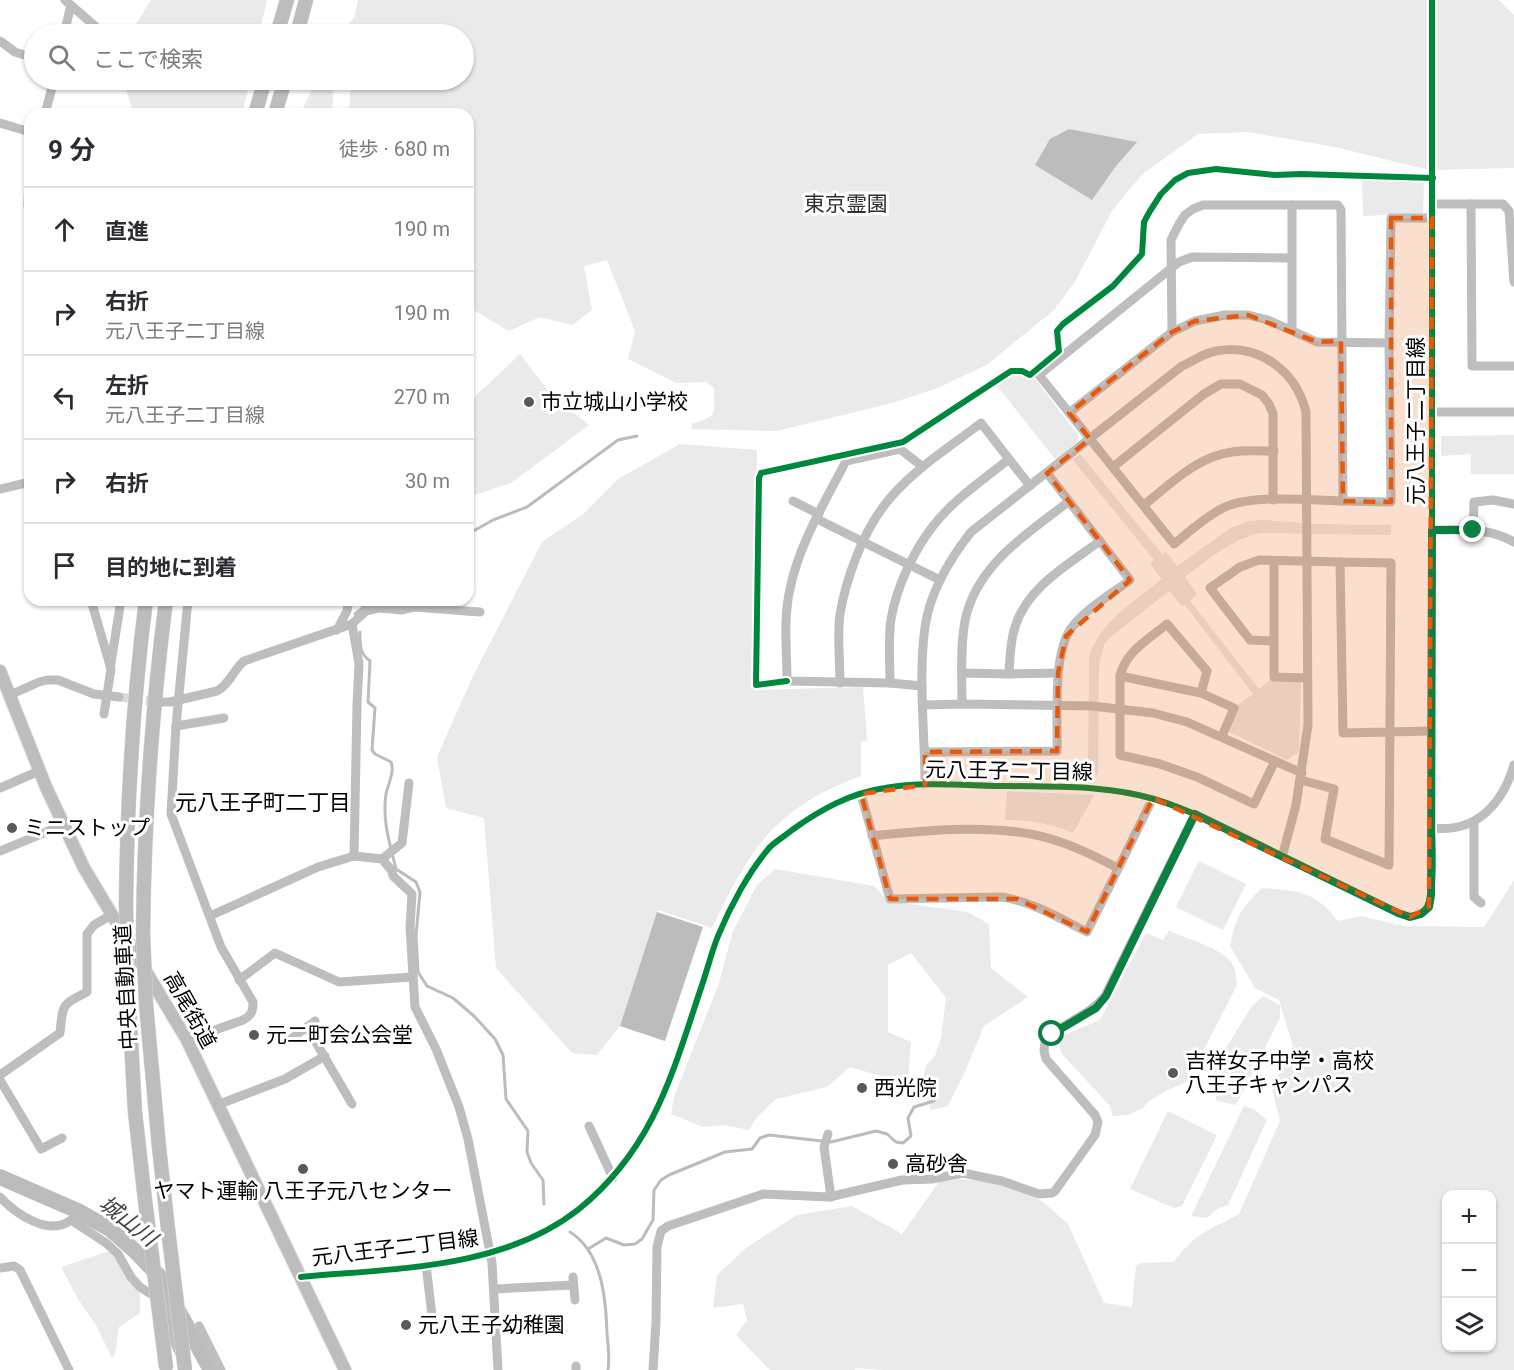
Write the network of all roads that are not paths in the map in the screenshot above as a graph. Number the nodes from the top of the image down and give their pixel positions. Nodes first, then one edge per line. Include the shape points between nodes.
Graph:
1 (287, 0) edge
2 (306, 0) edge
3 (1432, 0) edge
4 (68, 2) edge
5 (65, 24) edge
6 (93, 24) edge
7 (280, 24) edge
8 (300, 24) edge
9 (0, 41) edge
10 (24, 55) edge
11 (51, 90) edge
12 (262, 90) edge
13 (282, 90) edge
14 (47, 108) edge
15 (257, 108) edge
16 (277, 108) edge
17 (0, 123) edge
18 (24, 130) edge
19 (1433, 204) junction
20 (1471, 204) junction
21 (1292, 206) junction
22 (1432, 218) junction
23 (1291, 258) junction
24 (1171, 270) junction
25 (1514, 282) edge
26 (1292, 330) junction
27 (1172, 332) junction
28 (1341, 341) junction
29 (1389, 343) junction
30 (1514, 366) edge
31 (1433, 412) junction
32 (1514, 412) edge
33 (1069, 413) junction
34 (1090, 439) junction
35 (1274, 451) junction
36 (1009, 459) junction
37 (923, 467) junction
38 (1113, 467) junction
39 (1047, 473) junction
40 (24, 483) edge
41 (1030, 486) junction
42 (0, 489) edge
43 (1273, 500) junction
44 (1308, 500) junction
45 (793, 501) dead end
46 (1343, 501) junction
47 (1068, 502) junction
48 (1514, 504) edge
49 (1144, 505) junction
50 (818, 517) junction
51 (1432, 530) junction
52 (1473, 530) junction
53 (1100, 541) junction
54 (864, 542) junction
55 (1514, 542) edge
56 (1274, 562) junction
57 (1308, 562) junction
58 (1340, 562) junction
59 (909, 566) junction
60 (940, 580) junction
61 (93, 606) edge
62 (120, 606) edge
63 (145, 606) edge
64 (165, 606) edge
65 (188, 606) edge
66 (348, 606) edge
67 (480, 612) dead end
68 (352, 624) junction
69 (337, 630) junction
70 (1274, 641) junction
71 (111, 669) junction
72 (0, 671) edge
73 (962, 673) junction
74 (1058, 673) junction
75 (1009, 674) junction
76 (1120, 676) junction
77 (1307, 678) junction
78 (840, 683) junction
79 (890, 683) junction
80 (922, 686) junction
81 (1201, 693) junction
82 (10, 695) junction
83 (107, 695) junction
84 (119, 697) tunnel mouth
85 (179, 699) junction
86 (161, 702) tunnel mouth
87 (962, 704) junction
88 (923, 705) junction
89 (1059, 705) junction
90 (1120, 709) junction
91 (104, 714) dead end
92 (224, 718) dead end
93 (176, 726) junction
94 (1431, 731) junction
95 (1390, 733) junction
96 (1222, 736) junction
97 (925, 752) junction
98 (1275, 761) junction
99 (1514, 765) edge
100 (39, 771) junction
101 (1301, 776) junction
102 (409, 783) dead end
103 (925, 785) junction
104 (0, 788) edge
105 (861, 794) junction
106 (1153, 798) junction
107 (1195, 814) junction
108 (1474, 822) junction
109 (63, 825) junction
110 (1432, 828) junction
111 (872, 836) junction
112 (0, 851) edge
113 (354, 856) junction
114 (385, 857) junction
115 (1282, 857) junction
116 (1118, 868) junction
117 (1481, 903) dead end
118 (111, 915) junction
119 (210, 916) junction
120 (412, 977) junction
121 (239, 980) junction
122 (292, 1038) dead end
123 (187, 1040) junction
124 (325, 1056) junction
125 (0, 1075) edge
126 (0, 1080) edge
127 (352, 1104) dead end
128 (217, 1105) junction
129 (589, 1126) dead end
130 (62, 1138) dead end
131 (827, 1139) dead end
132 (613, 1178) junction
133 (0, 1197) edge
134 (831, 1197) junction
135 (489, 1253) junction
136 (426, 1265) junction
137 (0, 1268) edge
138 (301, 1277) junction
139 (495, 1289) junction
140 (575, 1300) dead end
141 (432, 1315) dead end
142 (199, 1326) dead end
143 (166, 1369) edge
144 (69, 1370) edge
145 (187, 1370) edge
146 (221, 1370) edge
147 (345, 1370) edge
148 (498, 1370) edge
149 (653, 1370) edge

1 - 7 highway
2 - 8 highway
3 - 19 street, 元八王子二丁目線
4 - 5 street
4 - 6 street
9 - 10 street
11 - 14 street
12 - 15 highway
13 - 16 highway
17 - 18 street
19 - 20 street
19 - 22 street, 元八王子二丁目線
20 - 25 street via 1503,204 1509,211
20 - 30 street via 1472,366
21 - 23 street
21 - 24 street via 1203,205 1193,209 1171,240
21 - 28 street via 1338,206 1341,210
22 - 29 street via 1391,219
22 - 31 street, 元八王子二丁目線
23 - 24 street via 1192,257
23 - 26 street
24 - 27 street
24 - 33 street via 1039,375
26 - 27 street via 1248,315 1225,315 1195,321
26 - 28 street via 1317,342
27 - 33 street
28 - 29 street
28 - 46 street
29 - 46 street via 1391,502
31 - 32 street
31 - 51 street, 元八王子二丁目線
33 - 34 street
34 - 38 street
34 - 39 street
34 - 44 street via 1182,366 1214,351 1246,350 1270,360 1303,398 1308,438
35 - 38 street via 1273,414 1263,395 1228,383 1204,394
35 - 43 street
35 - 49 street via 1230,452 1215,457 1194,466
36 - 37 street via 981,423
36 - 41 street
36 - 59 street via 933,526
37 - 50 street via 900,449 846,461
37 - 54 street via 882,508
38 - 49 street
39 - 41 street
39 - 47 street
40 - 42 street
41 - 60 street via 971,532
43 - 44 street
43 - 49 street via 1224,508 1174,544
44 - 46 street
44 - 57 street
45 - 50 street
47 - 53 street
47 - 73 street via 1010,547 981,582 965,620
48 - 52 street via 1474,502
50 - 54 street
50 - 78 street via 790,589 786,615 787,681
51 - 52 street
51 - 94 street, 元八王子二丁目線
52 - 55 street
53 - 74 street via 1130,579 1073,626 1060,653
53 - 75 street via 1049,579 1026,603 1015,626
54 - 59 street
54 - 78 street via 846,587 840,616
56 - 57 street
56 - 70 street
56 - 70 street via 1259,560 1240,567 1210,588 1250,640
57 - 58 street
57 - 77 street
58 - 95 street via 1342,732
58 - 95 street via 1391,563
59 - 60 street
59 - 79 street via 891,621
60 - 80 street via 925,627
61 - 71 street
62 - 71 street
63 - 143 highway, 中央自動車道, bridge via 129,758 128,987 135,1112
64 - 145 highway, 中央自動車道, bridge via 154,693 145,824 143,934 159,1147
65 - 85 street
66 - 69 street
67 - 68 street via 379,608 366,610
68 - 69 street
68 - 113 street via 359,664
69 - 85 street via 244,661 223,688
70 - 77 street via 1274,677
71 - 83 street
72 - 82 main road, 高尾街道
73 - 75 street
73 - 87 street
74 - 75 street
74 - 89 street
76 - 81 street
76 - 81 street via 1131,654 1167,624 1207,671
76 - 90 street
77 - 101 street via 1308,725
78 - 79 street
79 - 80 street
80 - 88 street
81 - 96 street via 1234,708
82 - 83 street via 47,680
82 - 100 main road, 高尾街道
83 - 84 street
83 - 91 street
85 - 86 street
85 - 93 street
87 - 88 street
87 - 89 street
88 - 97 street
89 - 90 street
89 - 97 street via 1058,751
90 - 96 street via 1153,713
90 - 98 street via 1120,755 1197,777 1254,804
92 - 93 street
93 - 119 street via 171,814
94 - 95 street
94 - 110 street, 元八王子二丁目線
95 - 101 street via 1389,865 1325,839 1334,789
96 - 98 street
97 - 103 street
98 - 101 street
99 - 108 street via 1497,800
100 - 104 street
100 - 109 main road, 高尾街道
101 - 115 street
102 - 114 street via 402,843
103 - 105 street, 元八王子二丁目線
103 - 106 street, 元八王子二丁目線 via 1072,787
105 - 111 street
105 - 132 street, 元八王子二丁目線 via 815,813 771,846 739,892 718,937 670,1081 649,1127
106 - 107 street, 元八王子二丁目線
106 - 116 street
107 - 115 street, 元八王子二丁目線
107 - 134 street via 1106,996 1096,1008 1045,1041 1046,1059 1098,1122 1095,1135 1055,1191 1039,1194 963,1173 902,1180
108 - 110 street via 1449,830
108 - 117 street via 1474,897
109 - 112 street
109 - 118 main road, 高尾街道
110 - 115 street, 元八王子二丁目線 via 1429,907 1410,917
111 - 116 street via 923,830 1026,833 1074,846
111 - 116 street via 890,900 1017,899 1087,932
113 - 114 street
113 - 119 street via 296,876
114 - 120 street via 393,876 412,894
118 - 123 main road, 高尾街道
118 - 125 street via 87,934 87,992 62,1008 60,1033
119 - 121 street
120 - 121 street via 339,982 275,953
120 - 135 street via 415,1007 436,1049 468,1139
121 - 123 street via 253,1002 250,1016
122 - 124 street via 311,1024
123 - 128 main road, 高尾街道
124 - 127 street
124 - 128 street via 285,1079
126 - 130 street via 41,1149
128 - 138 main road, 高尾街道
129 - 132 street
131 - 134 street
132 - 135 street, 元八王子二丁目線 via 563,1220 519,1244
133 - 145 street via 11,1209 42,1225 64,1225 71,1220 118,1254 140,1287 162,1300 173,1340
134 - 149 street via 763,1194 661,1231 657,1247
135 - 136 street, 元八王子二丁目線
135 - 139 street
136 - 138 street, 元八王子二丁目線
136 - 141 street
137 - 144 street via 14,1266 20,1270
138 - 147 main road, 高尾街道
139 - 140 street via 540,1292 573,1281
139 - 148 street
142 - 146 street

